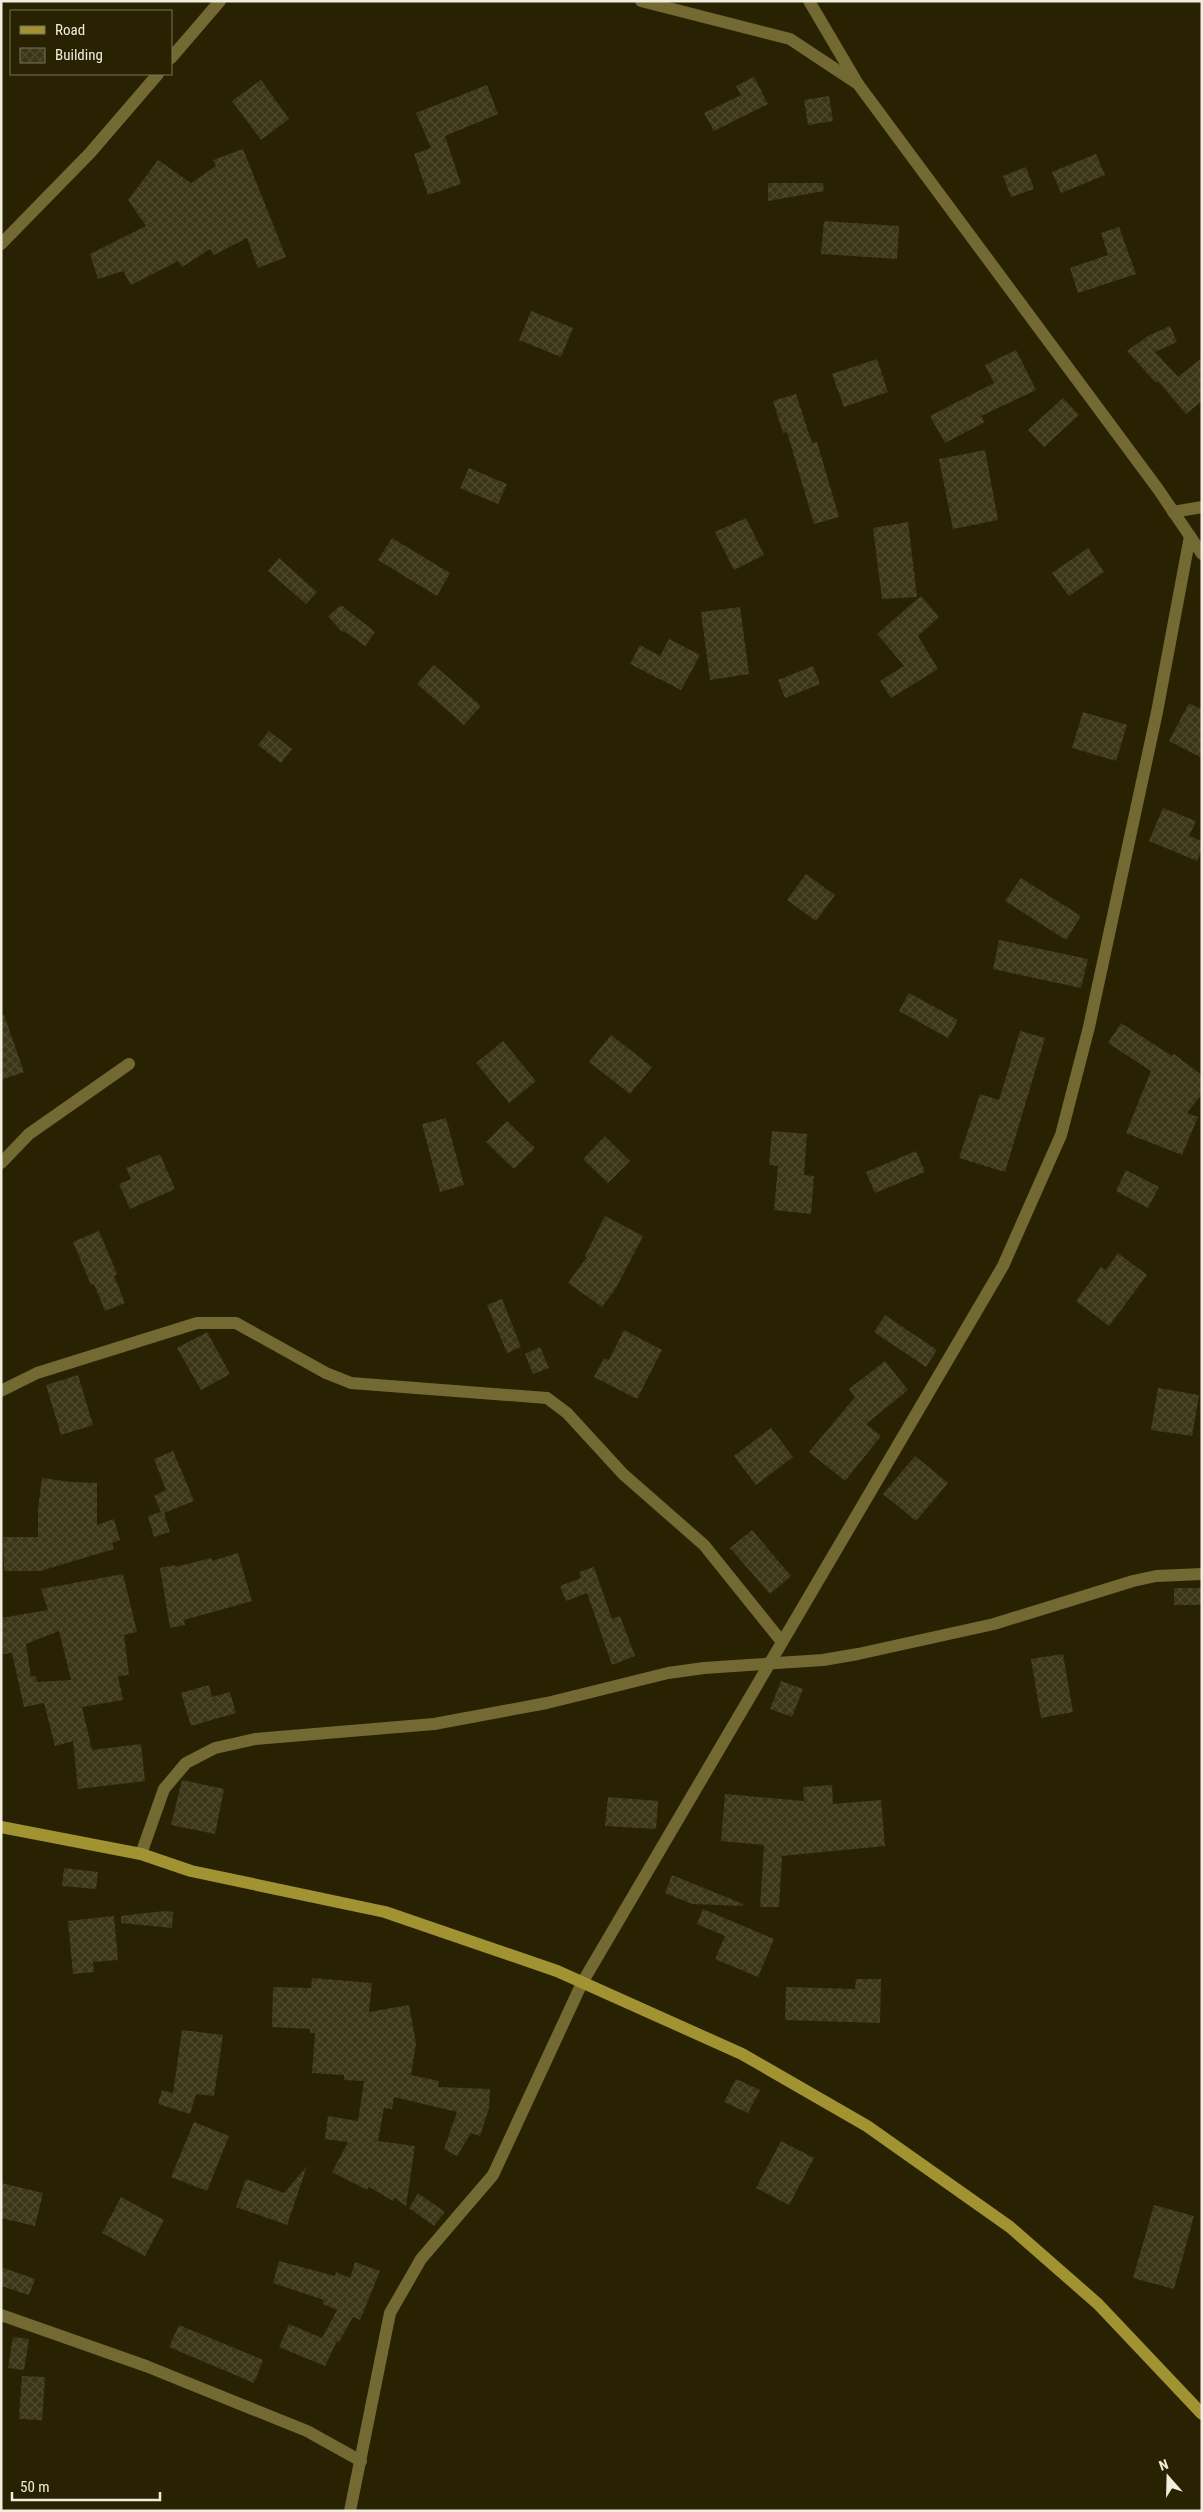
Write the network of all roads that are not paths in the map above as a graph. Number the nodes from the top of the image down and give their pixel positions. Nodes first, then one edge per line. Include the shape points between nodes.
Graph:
1 (220, 1) edge
2 (641, 1) edge
3 (809, 1) edge
4 (172, 57) edge
5 (157, 75) edge
6 (858, 84) junction
7 (1, 244) edge
8 (1202, 507) edge
9 (1174, 512) junction
10 (1190, 536) junction
11 (1202, 554) edge
12 (129, 1064) dead end
13 (1, 1163) edge
14 (1, 1391) edge
15 (1202, 1574) edge
16 (782, 1642) junction
17 (770, 1662) junction
18 (1, 1827) edge
19 (141, 1854) junction
20 (582, 1983) junction
21 (1, 2315) edge
22 (1202, 2414) edge
23 (360, 2461) junction
24 (350, 2511) edge

1 - 4 street
2 - 6 street via 790,39
3 - 6 street
5 - 7 street via 90,153
6 - 9 street
8 - 9 street
9 - 10 street
10 - 11 street
10 - 16 street via 1090,1027 1061,1135 1003,1266
12 - 13 street via 29,1134
14 - 16 street via 36,1373 197,1323 218,1321 236,1323 326,1373 351,1383 547,1398 567,1413 623,1474 704,1545
15 - 17 street via 1156,1576 1133,1581 994,1624 858,1654 823,1660
16 - 17 street
17 - 19 street via 668,1673 547,1703 434,1724 255,1739 216,1748 186,1763 164,1789
17 - 20 street
18 - 19 main road
19 - 20 main road via 191,1871 386,1912 557,1971
20 - 22 main road via 742,2054 875,2131 1018,2233 1098,2304
20 - 23 street via 493,2175 421,2259 390,2313
21 - 23 street via 146,2366 307,2431
23 - 24 street

